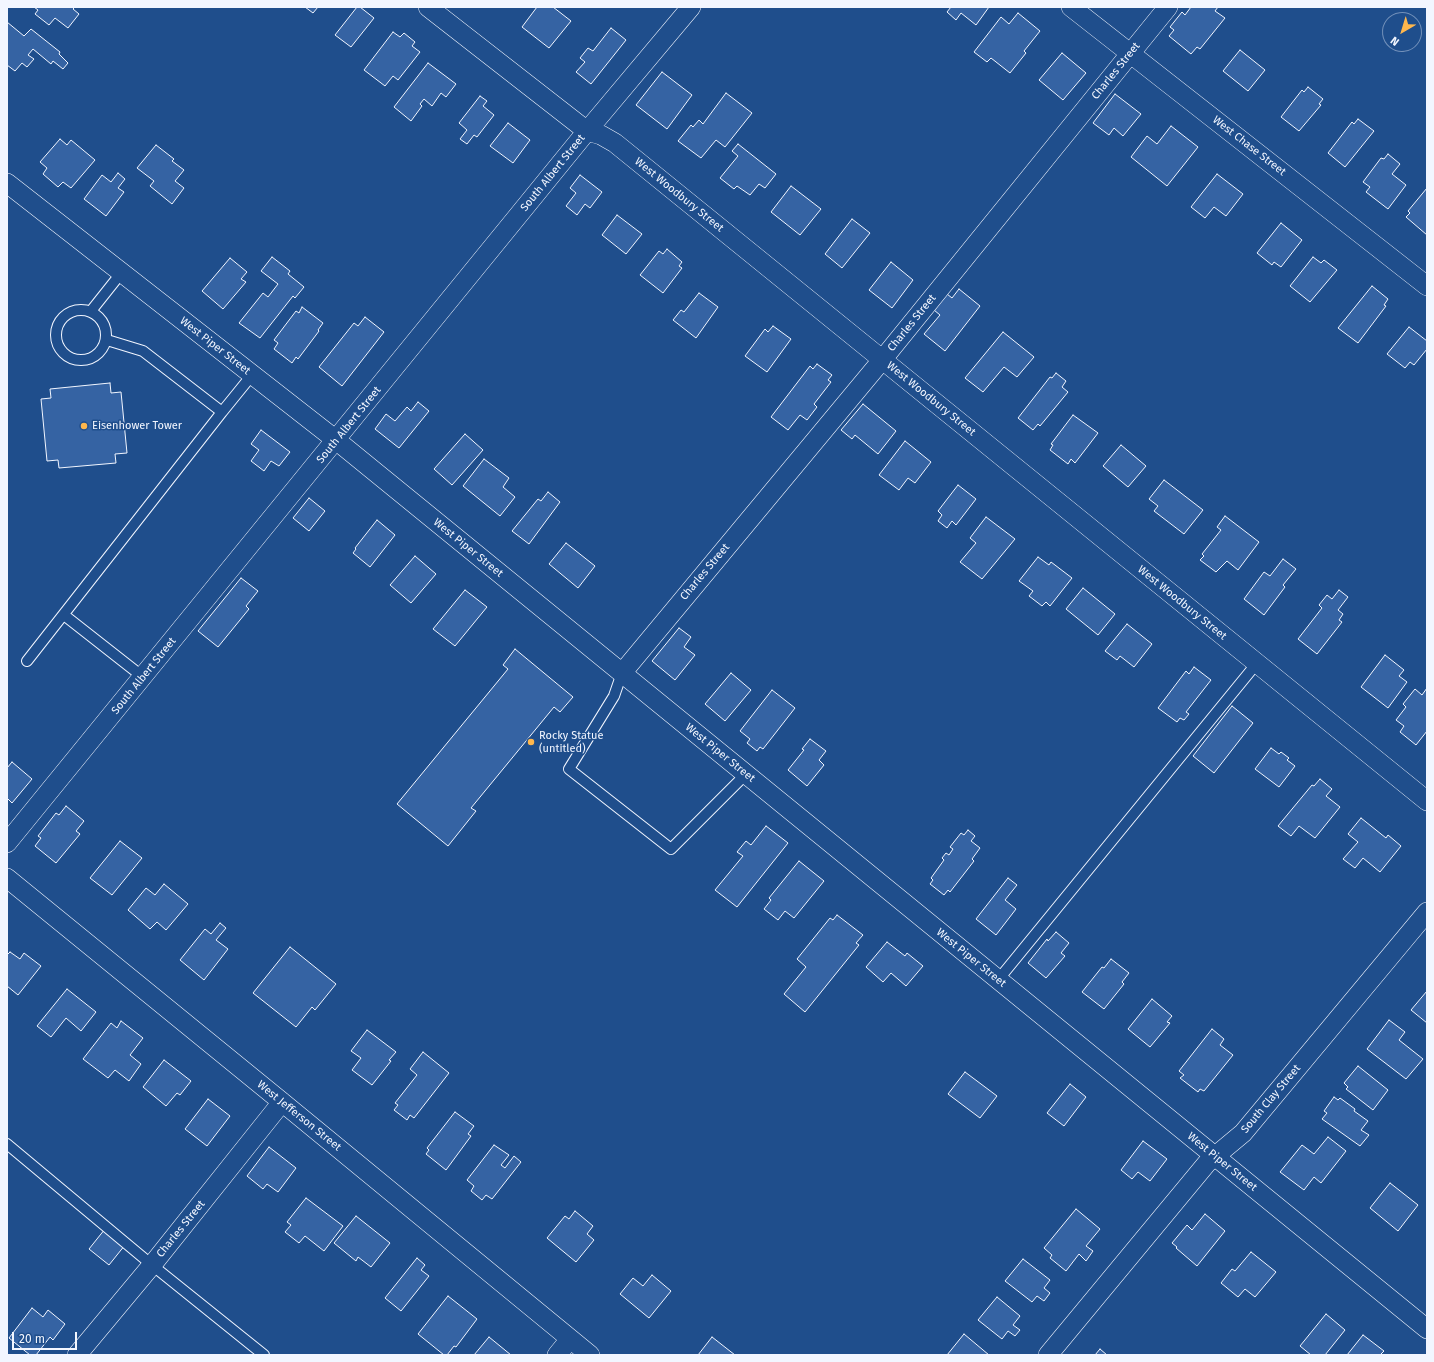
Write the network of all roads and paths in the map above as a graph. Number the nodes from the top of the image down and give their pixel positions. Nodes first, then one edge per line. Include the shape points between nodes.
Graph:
1 (428, 7) edge
2 (691, 7) edge
3 (1071, 7) edge
4 (1168, 7) edge
5 (1130, 53) junction
6 (587, 131) junction
7 (7, 183) edge
8 (122, 272) junction
9 (1427, 286) edge
10 (91, 311) junction
11 (107, 340) junction
12 (882, 360) junction
13 (252, 375) junction
14 (222, 412) junction
15 (336, 440) junction
16 (64, 615) junction
17 (27, 661) dead end
18 (1257, 663) junction
19 (622, 673) junction
20 (143, 677) junction
21 (746, 774) junction
22 (1427, 801) edge
23 (7, 843) edge
24 (7, 878) edge
25 (1427, 912) edge
26 (998, 980) junction
27 (282, 1102) junction
28 (7, 1144) edge
29 (1215, 1157) junction
30 (152, 1264) junction
31 (1427, 1329) edge
32 (570, 1339) junction
33 (78, 1355) edge
34 (264, 1355) edge
35 (557, 1355) edge
36 (590, 1355) edge
37 (1048, 1355) edge

1 - 6 street, West Woodbury Street
2 - 6 street, South Albert Street
3 - 5 street, West Chase Street
4 - 5 street, Charles Street
5 - 9 street, West Chase Street
5 - 12 street, Charles Street
6 - 12 street, West Woodbury Street via 615,142
6 - 15 street, South Albert Street
7 - 8 street, West Piper Street
8 - 10 lane
8 - 13 street, West Piper Street
10 - 11 lane via 104,323
10 - 11 lane via 75,310 62,319 57,326 56,334 60,350 74,359 91,359 104,348
11 - 14 lane via 143,351
12 - 18 street, West Woodbury Street
12 - 19 street, Charles Street
13 - 14 lane
13 - 15 street, West Piper Street
14 - 16 lane
15 - 19 street, West Piper Street
15 - 20 street, South Albert Street
16 - 17 lane
16 - 20 lane
18 - 22 street, West Woodbury Street
18 - 26 lane
19 - 21 street, West Piper Street
19 - 21 lane via 614,696 570,769 671,849
20 - 23 street, South Albert Street
21 - 26 street, West Piper Street
24 - 27 street, West Jefferson Street
25 - 29 street, South Clay Street via 1243,1133
26 - 29 street, West Piper Street
27 - 30 street, Charles Street
27 - 32 street, West Jefferson Street
28 - 30 lane
29 - 31 street, West Piper Street
29 - 37 street, South Clay Street via 1207,1163
30 - 33 street, Charles Street
30 - 34 lane
32 - 35 street
32 - 36 street, West Jefferson Street

